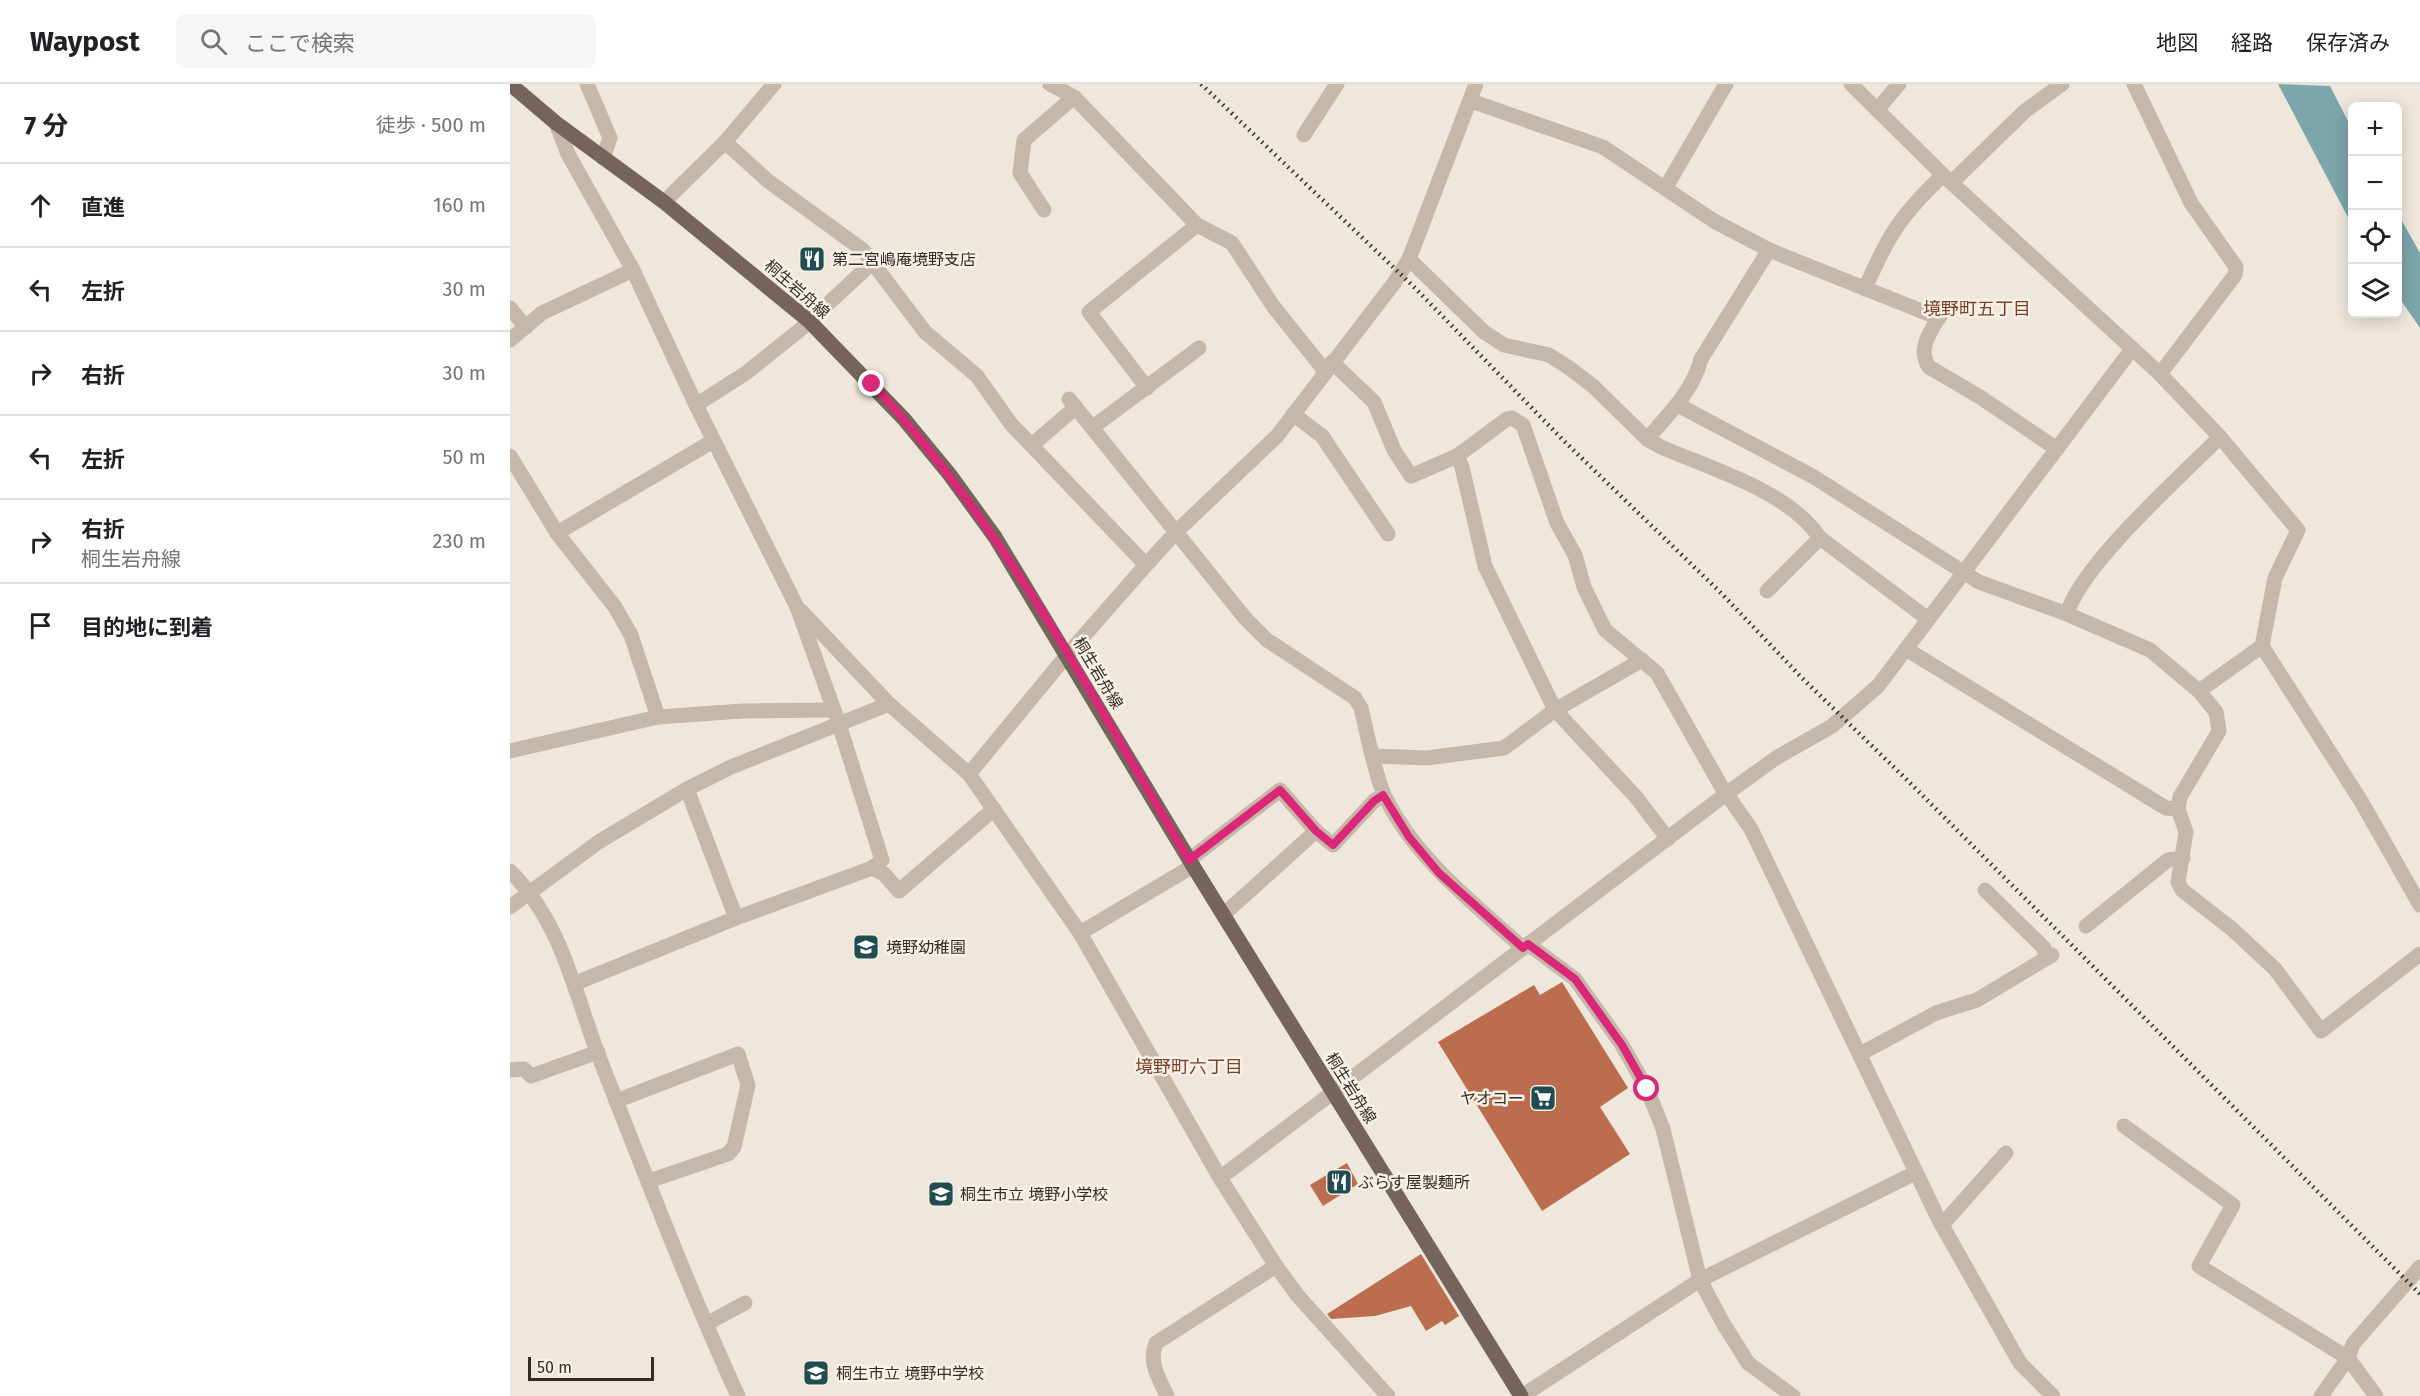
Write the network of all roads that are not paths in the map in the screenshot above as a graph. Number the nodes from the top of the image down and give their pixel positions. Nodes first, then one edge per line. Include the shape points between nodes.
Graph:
1 (510, 84) edge
2 (587, 84) edge
3 (774, 84) edge
4 (1050, 84) edge
5 (1337, 84) edge
6 (1476, 84) edge
7 (1726, 84) edge
8 (1851, 84) edge
9 (1899, 84) edge
10 (2062, 84) edge
11 (2134, 84) edge
12 (1074, 97) junction
13 (1471, 101) junction
14 (1877, 110) junction
15 (556, 123) junction
16 (1304, 135) dead end
17 (725, 142) junction
18 (603, 158) junction
19 (1948, 178) junction
20 (1666, 187) junction
21 (664, 202) junction
22 (1044, 210) dead end
23 (1197, 225) junction
24 (1769, 250) junction
25 (1409, 259) junction
26 (873, 262) junction
27 (633, 270) junction
28 (1865, 289) junction
29 (510, 308) edge
30 (808, 321) junction
31 (526, 327) junction
32 (510, 340) edge
33 (1199, 348) dead end
34 (2132, 349) junction
35 (1328, 366) junction
36 (2160, 374) junction
37 (1147, 388) junction
38 (696, 405) junction
39 (1678, 405) junction
40 (1293, 414) junction
41 (1093, 427) junction
42 (2220, 437) junction
43 (1647, 439) junction
44 (713, 441) junction
45 (1032, 445) junction
46 (2057, 449) junction
47 (510, 456) edge
48 (1457, 456) junction
49 (1176, 532) junction
50 (557, 533) junction
51 (1388, 534) dead end
52 (1820, 538) junction
53 (1146, 565) junction
54 (1964, 573) junction
55 (1767, 591) dead end
56 (797, 607) junction
57 (2067, 614) junction
58 (1928, 619) junction
59 (2262, 646) junction
60 (1906, 649) junction
61 (1066, 655) junction
62 (1642, 660) junction
63 (2199, 691) junction
64 (889, 704) junction
65 (1556, 710) junction
66 (658, 717) junction
67 (836, 717) junction
68 (510, 752) edge
69 (1374, 756) junction
70 (969, 774) junction
71 (687, 789) junction
72 (1726, 794) junction
73 (1383, 795) junction
74 (2178, 809) junction
75 (994, 810) junction
76 (1316, 831) junction
77 (1668, 839) junction
78 (2182, 858) junction
79 (1191, 863) junction
80 (872, 868) junction
81 (510, 871) edge
82 (2416, 887) edge
83 (1985, 890) dead end
84 (528, 894) junction
85 (2420, 905) edge
86 (510, 907) edge
87 (1223, 915) junction
88 (736, 918) junction
89 (2086, 926) dead end
90 (1080, 933) junction
91 (1526, 946) junction
92 (2420, 954) edge
93 (576, 983) junction
94 (598, 1053) junction
95 (1860, 1054) junction
96 (510, 1070) edge
97 (1333, 1092) junction
98 (616, 1101) junction
99 (2124, 1126) dead end
100 (2006, 1153) dead end
101 (1915, 1173) junction
102 (1221, 1178) junction
103 (649, 1181) junction
104 (1942, 1225) junction
105 (1276, 1266) junction
106 (2420, 1267) edge
107 (1700, 1280) junction
108 (745, 1303) dead end
109 (706, 1324) junction
110 (2348, 1358) junction
111 (738, 1396) edge
112 (1167, 1396) edge
113 (1388, 1396) edge
114 (1521, 1396) edge
115 (1793, 1396) edge
116 (2053, 1396) edge
117 (2321, 1396) edge
118 (2376, 1396) edge

1 - 15 main road, 桐生岩舟線
2 - 18 street via 610,138
3 - 17 street
4 - 12 street
5 - 16 street
6 - 13 street
7 - 20 street
8 - 14 street
9 - 14 street
10 - 19 street
11 - 36 street via 2191,203 2236,267 2235,275
12 - 22 street via 1024,140 1020,173
12 - 23 street
13 - 20 street via 1603,147
13 - 25 street
14 - 19 street
15 - 18 main road, 桐生岩舟線
15 - 27 street via 568,154
17 - 21 street
17 - 26 street via 775,186 851,239
18 - 21 main road, 桐生岩舟線
19 - 28 street via 1908,209 1891,231
19 - 34 street
20 - 24 street via 1714,221
21 - 30 main road, 桐生岩舟線
23 - 35 street via 1232,243 1273,306
23 - 37 street via 1089,312
24 - 28 street
24 - 39 street via 1701,359 1698,372
25 - 35 street via 1394,284
25 - 43 street via 1484,332 1504,345 1549,355 1593,387
26 - 30 street
26 - 45 street via 925,332 977,376 1011,424
27 - 31 street via 542,313
27 - 38 street
28 - 46 street via 1942,312 1922,348 1929,368
29 - 31 street
30 - 38 street via 746,373
30 - 61 main road, 桐生岩舟線 via 904,419 950,475 995,537
31 - 32 street
33 - 37 street
34 - 36 street
34 - 46 street
35 - 40 street
35 - 48 street via 1374,402 1394,450 1411,476
36 - 42 street
37 - 41 street
38 - 44 street
39 - 43 street
39 - 54 street via 1814,477
40 - 49 street via 1277,436
40 - 51 street via 1322,436
41 - 45 street via 1072,403
41 - 49 street
42 - 57 street via 2114,546 2071,601
42 - 59 street via 2298,530 2275,578
43 - 52 street via 1773,497
44 - 50 street
44 - 56 street
45 - 53 street
46 - 54 street
47 - 50 street
48 - 62 street via 1507,419 1523,425 1557,523 1575,555 1584,587 1605,630
48 - 65 street via 1485,566
49 - 53 street
49 - 69 street via 1267,640 1355,698
50 - 66 street via 615,606 631,635
52 - 55 street
52 - 58 street
53 - 61 street
54 - 57 street
54 - 58 street
56 - 64 street
56 - 67 street
57 - 63 street via 2150,650
58 - 60 street
59 - 63 street
59 - 82 street
60 - 72 street via 1878,686 1832,726 1776,758
60 - 74 street via 2166,808
61 - 70 street
61 - 79 main road, 桐生岩舟線
62 - 65 street
62 - 72 street via 1669,691
63 - 74 street via 2216,712 2219,730 2187,780
64 - 67 street
64 - 70 street
65 - 69 street via 1504,748 1427,758
65 - 77 street via 1636,797
66 - 67 street via 741,711
66 - 68 street
67 - 71 street
67 - 80 street via 882,860
69 - 73 street
70 - 75 street
71 - 84 street via 600,841
71 - 88 street
72 - 77 street
72 - 95 street via 1751,829
73 - 76 street via 1333,845
73 - 91 street via 1409,837 1439,873
74 - 78 street via 2186,832
75 - 80 street via 899,891 884,874
75 - 90 street
76 - 79 street via 1280,790
76 - 87 street
77 - 91 street
78 - 89 street via 2168,860
78 - 92 street via 2178,882 2182,890 2275,969 2321,1031
79 - 87 main road, 桐生岩舟線
79 - 90 street
80 - 88 street
81 - 84 street
82 - 85 street
83 - 95 street via 2049,957 1977,1000 1936,1013
84 - 86 street
84 - 93 street via 549,923
87 - 97 main road, 桐生岩舟線
88 - 93 street
90 - 102 street
91 - 97 street
91 - 107 street via 1575,979 1622,1045 1647,1089 1663,1129
93 - 94 street
94 - 96 street via 531,1076 524,1069
94 - 98 street
95 - 101 street
97 - 102 street
97 - 114 main road, 桐生岩舟線
98 - 103 street
98 - 103 street via 738,1054 748,1085 734,1147 728,1154
99 - 110 street via 2233,1204 2199,1266
100 - 104 street
101 - 104 street
101 - 107 street
102 - 105 street
103 - 109 street
104 - 116 street via 2020,1363
105 - 112 street via 1156,1343 1154,1365
105 - 113 street
106 - 110 street via 2352,1344
107 - 114 street
107 - 115 street via 1748,1363
108 - 109 street
109 - 111 street
110 - 117 street
110 - 118 street

